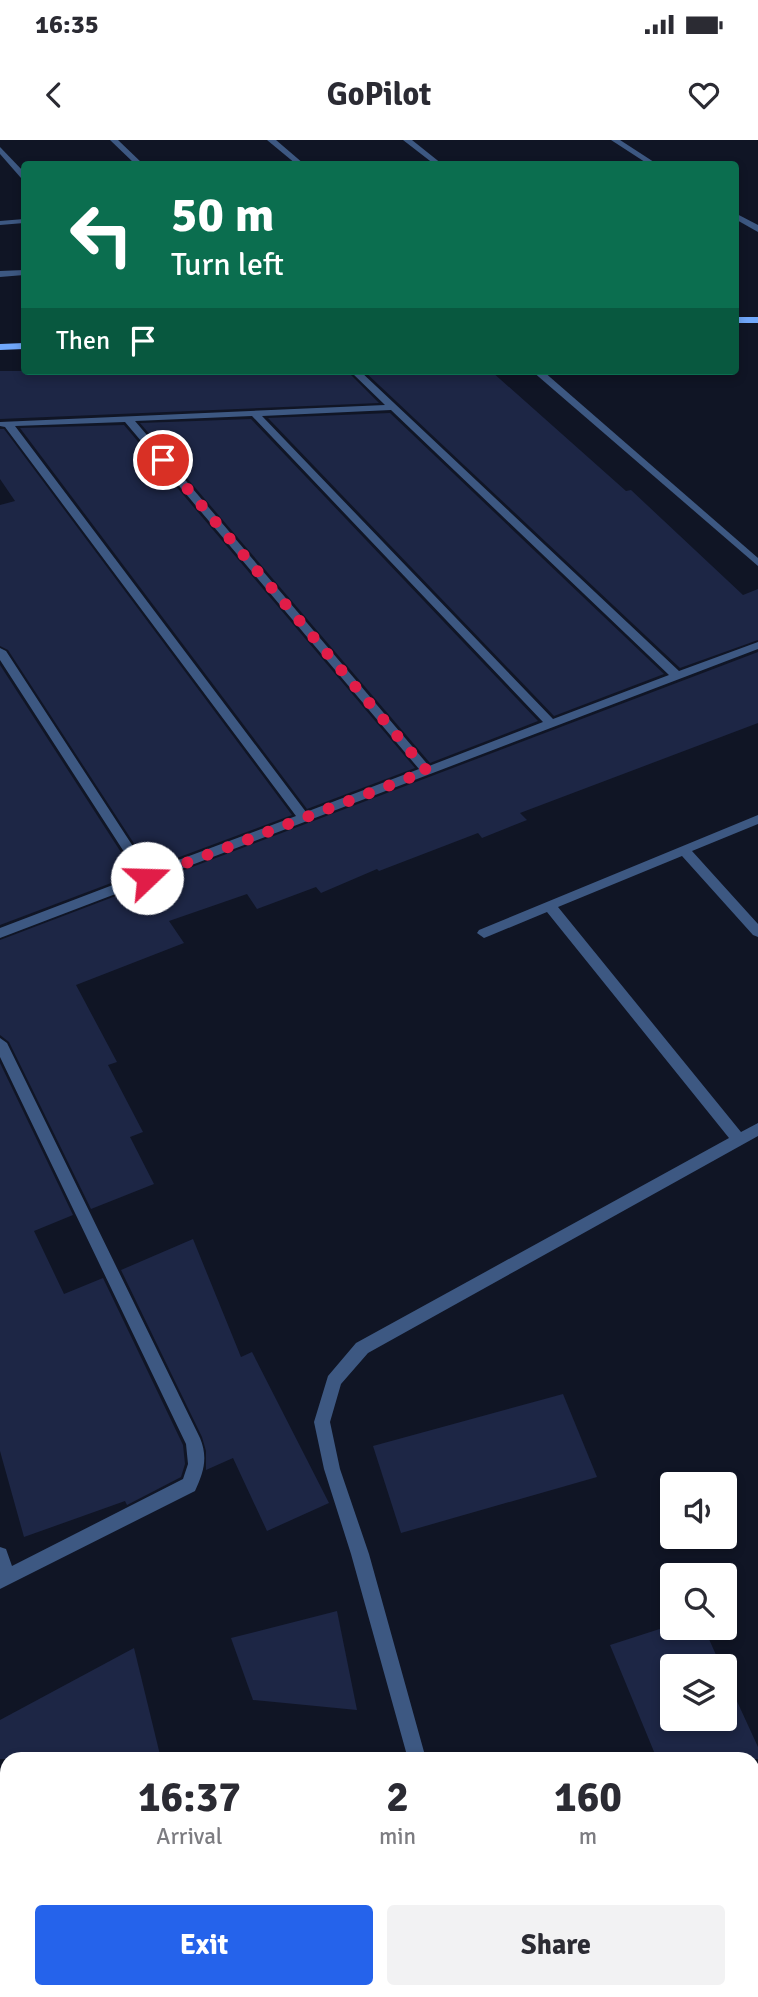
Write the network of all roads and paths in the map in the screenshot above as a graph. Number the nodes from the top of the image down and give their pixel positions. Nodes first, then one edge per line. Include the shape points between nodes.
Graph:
1 (114, 140) edge
2 (271, 140) edge
3 (407, 140) edge
4 (615, 140) edge
5 (0, 149) edge
6 (136, 161) edge
7 (296, 161) edge
8 (434, 161) edge
9 (648, 161) edge
10 (21, 173) edge
11 (739, 217) edge
12 (21, 221) edge
13 (0, 223) edge
14 (758, 229) edge
15 (21, 273) edge
16 (0, 274) edge
17 (739, 320) edge
18 (758, 320) edge
19 (21, 346) edge
20 (0, 347) edge
21 (359, 375) edge
22 (542, 375) edge
23 (394, 407) junction
24 (254, 413) junction
25 (128, 419) junction
26 (4, 424) edge
27 (758, 563) edge
28 (758, 645) edge
29 (0, 651) edge
30 (677, 676) junction
31 (551, 724) junction
32 (427, 771) junction
33 (304, 818) junction
34 (758, 819) edge
35 (684, 850) junction
36 (147, 878) junction
37 (550, 906) junction
38 (758, 932) edge
39 (0, 933) edge
40 (484, 933) dead end
41 (0, 1043) edge
42 (758, 1129) edge
43 (739, 1140) junction
44 (0, 1555) edge
45 (4, 1579) edge
46 (415, 1752) edge

1 - 6 street
2 - 7 street
3 - 8 street
4 - 9 street
5 - 10 street
11 - 14 street
12 - 13 street
15 - 16 street
17 - 18 street
19 - 20 street
21 - 23 street
22 - 27 street
23 - 24 street
23 - 30 street
24 - 25 street
24 - 31 street
25 - 26 street
25 - 32 street
26 - 33 street
28 - 30 street
29 - 36 street
30 - 31 street
31 - 32 street
32 - 33 street
33 - 36 street
34 - 35 street
35 - 37 street
35 - 38 street
36 - 39 street
37 - 40 street
37 - 43 street
41 - 45 street via 199,1460 188,1485
42 - 43 street
43 - 46 street via 362,1348 334,1381 322,1422 331,1469 360,1553
44 - 45 street

